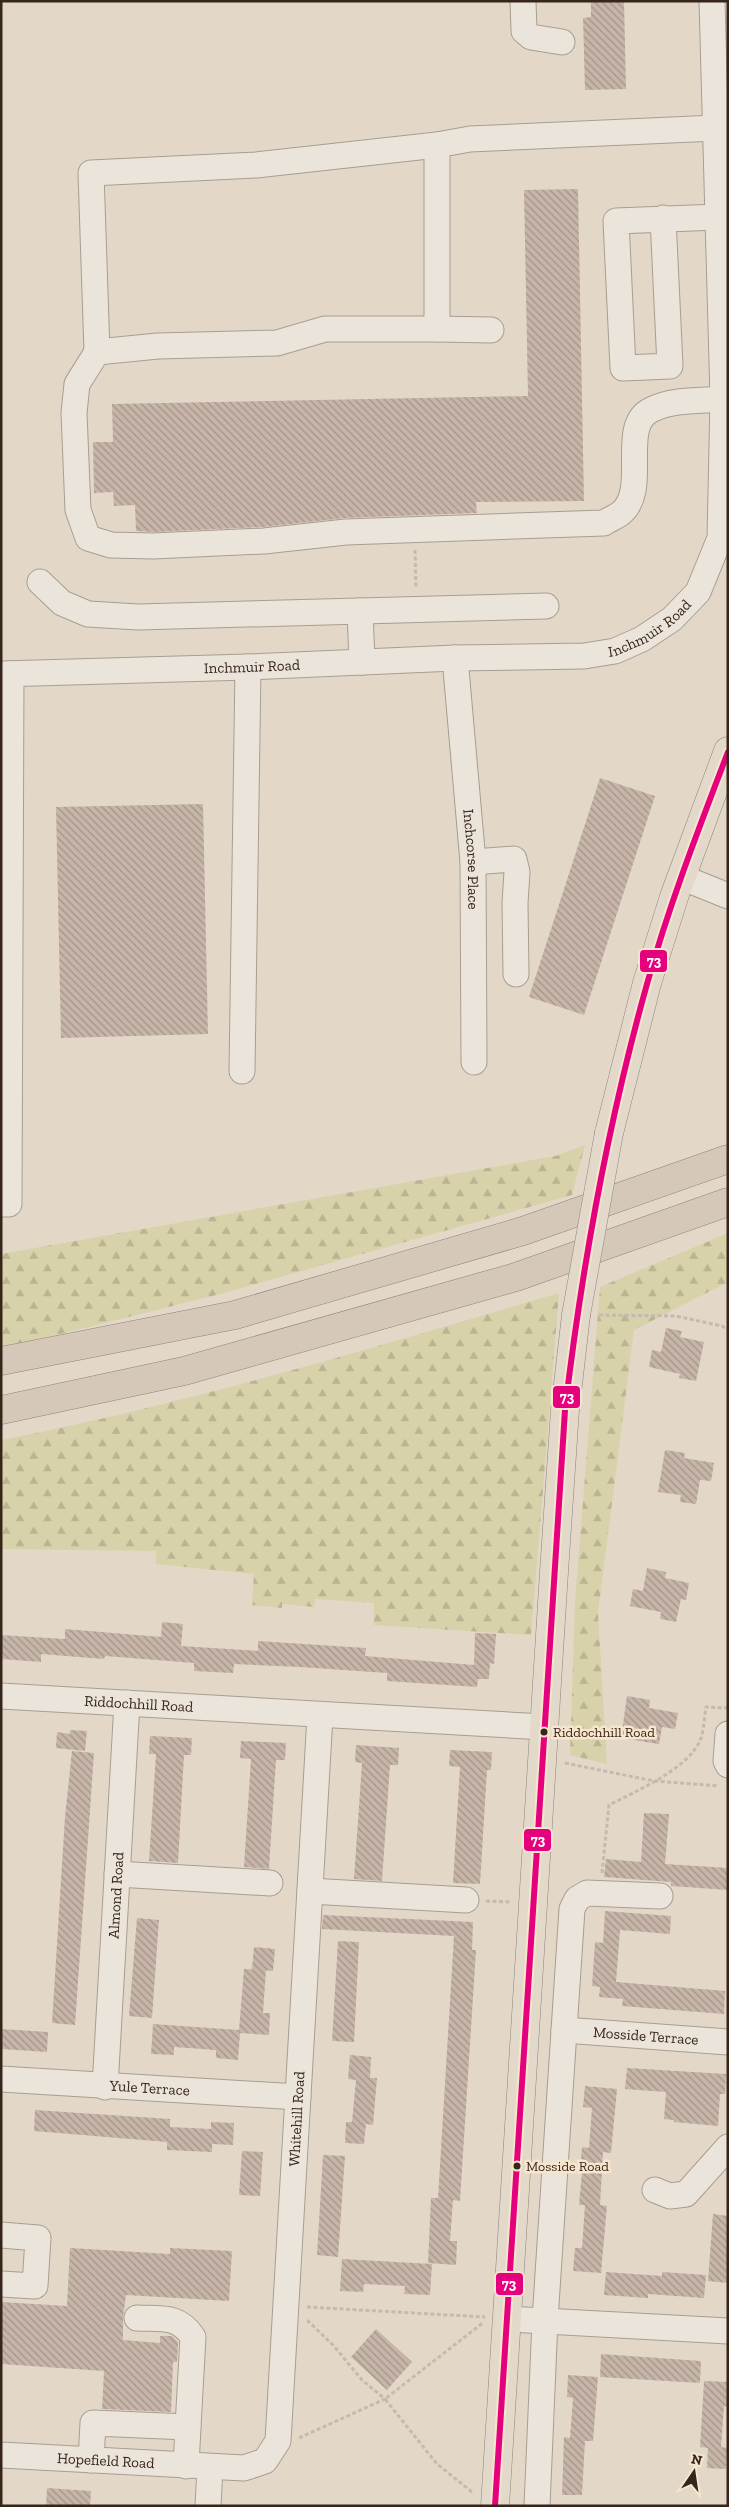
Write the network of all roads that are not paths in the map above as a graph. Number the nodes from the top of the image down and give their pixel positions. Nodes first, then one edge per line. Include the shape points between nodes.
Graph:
1 (523, 1) edge
2 (712, 1) edge
3 (562, 42) dead end
4 (721, 53) edge
5 (716, 128) junction
6 (437, 145) junction
7 (718, 217) junction
8 (663, 218) junction
9 (724, 309) edge
10 (437, 330) junction
11 (491, 330) dead end
12 (96, 352) junction
13 (723, 399) junction
14 (40, 582) dead end
15 (546, 606) dead end
16 (360, 611) junction
17 (455, 658) junction
18 (362, 662) junction
19 (248, 667) junction
20 (6, 674) edge
21 (728, 751) edge
22 (473, 862) junction
23 (681, 877) junction
24 (6, 892) edge
25 (728, 896) edge
26 (516, 974) dead end
27 (6, 1050) edge
28 (474, 1062) dead end
29 (242, 1071) dead end
30 (728, 1159) edge
31 (728, 1202) edge
32 (1, 1204) edge
33 (1, 1361) edge
34 (1, 1410) edge
35 (1, 1696) edge
36 (126, 1703) junction
37 (320, 1716) junction
38 (544, 1727) junction
39 (728, 1734) edge
40 (727, 1776) edge
41 (117, 1874) junction
42 (270, 1884) dead end
43 (310, 1891) junction
44 (660, 1896) dead end
45 (466, 1900) road end
46 (564, 2030) junction
47 (728, 2042) edge
48 (1, 2079) edge
49 (105, 2087) junction
50 (298, 2097) junction
51 (728, 2147) edge
52 (655, 2190) dead end
53 (1, 2235) edge
54 (1, 2284) edge
55 (137, 2318) dead end
56 (507, 2319) junction
57 (545, 2320) junction
58 (728, 2331) edge
59 (188, 2427) junction
60 (1, 2455) edge
61 (91, 2460) junction
62 (186, 2466) junction
63 (210, 2468) junction
64 (485, 2499) edge
65 (208, 2506) edge
66 (538, 2506) edge

1 - 3 street via 524,31 531,37
2 - 4 street, Inchmuir Road
4 - 5 street, Inchmuir Road
5 - 6 street via 470,138
5 - 7 street, Inchmuir Road
6 - 10 street
6 - 12 street via 256,165 90,173
7 - 8 street
7 - 9 street, Inchmuir Road
8 - 8 street via 616,220 623,368 670,366
9 - 13 street, Inchmuir Road
10 - 11 street
10 - 12 street via 325,329 277,343 158,346
12 - 13 street via 77,384 74,414 78,510 88,538 111,546 245,542 346,532 604,523 622,512 632,497 635,475 633,446 638,424 649,410 675,402
13 - 17 street, Inchmuir Road via 720,538 698,592 672,619 615,651 584,656
14 - 16 street via 62,603 88,614 138,618
15 - 16 street
16 - 18 street
17 - 18 street, Inchmuir Road
17 - 22 street, Inchcorse Place
18 - 19 street, Inchmuir Road
19 - 20 street, Inchmuir Road
19 - 29 street
20 - 24 street
21 - 23 main road
22 - 26 street via 514,860 517,872
22 - 28 street, Inchcorse Place
23 - 25 street
23 - 38 main road, bridge via 647,983 609,1133 576,1315 565,1410
24 - 27 street
27 - 32 street via 10,1079 9,1204
30 - 33 highway via 523,1231 235,1315
31 - 34 highway via 516,1277 184,1371
35 - 36 street, Riddochhill Road
36 - 37 street, Riddochhill Road
36 - 41 street, Almond Road
37 - 38 street, Riddochhill Road
37 - 43 street, Whitehill Road
38 - 56 main road
39 - 40 street
41 - 42 street
41 - 49 street, Almond Road
43 - 45 street
43 - 50 street, Whitehill Road
44 - 46 street via 593,1893 577,1899 572,1909
46 - 47 street, Mosside Terrace
46 - 57 street
48 - 49 street, Yule Terrace
49 - 50 street, Yule Terrace
50 - 63 street, Whitehill Road via 278,2441 264,2461 244,2468
51 - 52 street via 686,2194 670,2196
53 - 54 street via 38,2238 35,2286
55 - 59 street via 170,2320 185,2325 193,2337
56 - 57 street
56 - 64 main road
57 - 58 street
57 - 66 street
59 - 61 street via 93,2423
59 - 62 street
60 - 61 street, Hopefield Road
61 - 62 street, Hopefield Road
62 - 63 street, Hopefield Road
63 - 65 street

